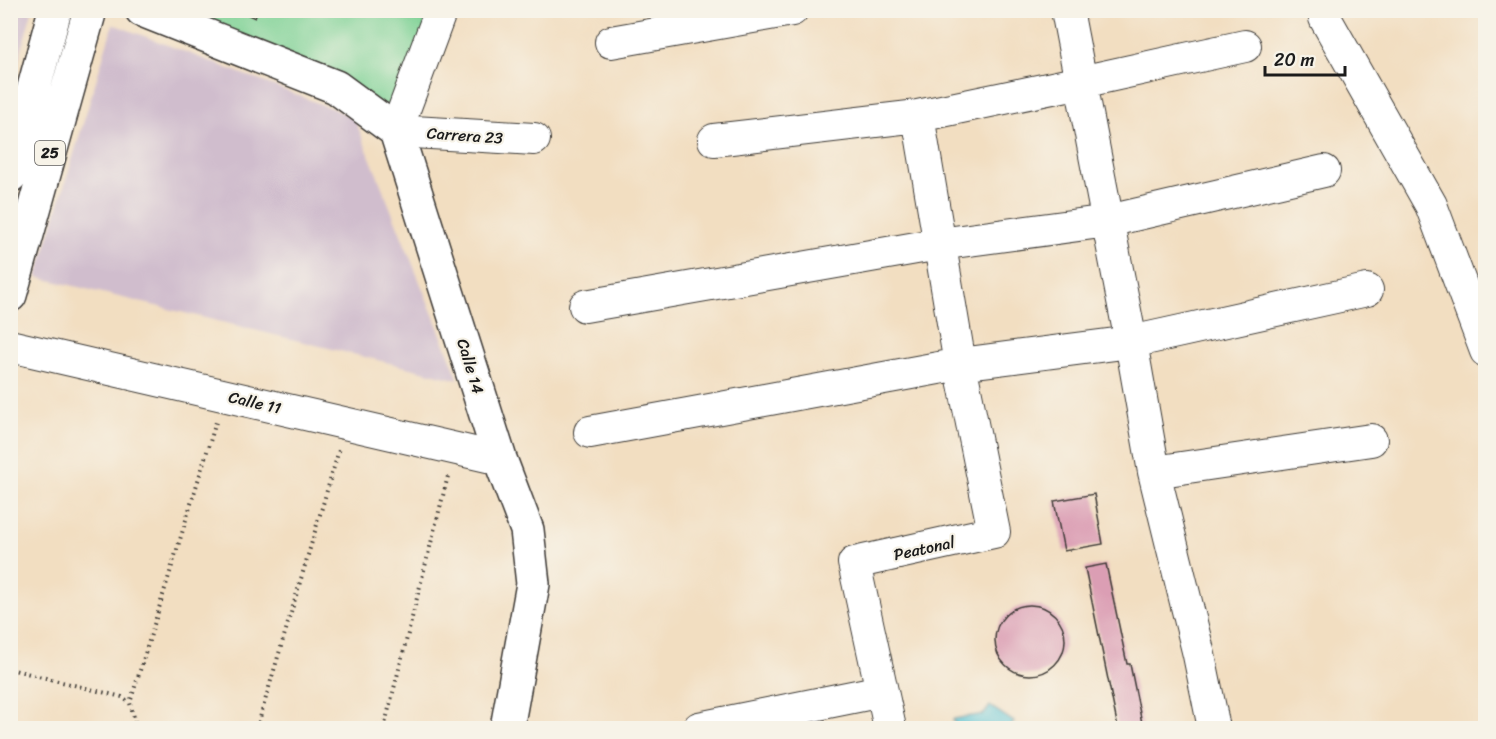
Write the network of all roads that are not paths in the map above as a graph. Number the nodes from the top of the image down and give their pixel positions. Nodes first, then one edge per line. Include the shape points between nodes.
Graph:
1 (55, 10) edge
2 (90, 10) edge
3 (142, 10) edge
4 (441, 10) edge
5 (792, 10) edge
6 (1067, 10) edge
7 (1325, 18) dead end
8 (611, 42) dead end
9 (1245, 46) dead end
10 (1081, 82) junction
11 (918, 116) junction
12 (396, 131) junction
13 (534, 140) dead end
14 (714, 140) dead end
15 (1324, 171) dead end
16 (10, 176) edge
17 (1108, 221) junction
18 (939, 244) junction
19 (1367, 290) dead end
20 (10, 295) edge
21 (585, 306) dead end
22 (1131, 342) junction
23 (10, 346) edge
24 (1485, 351) edge
25 (960, 364) junction
26 (590, 432) dead end
27 (1371, 440) dead end
28 (500, 459) junction
29 (1154, 472) junction
30 (882, 691) junction
31 (507, 729) edge
32 (699, 729) edge
33 (890, 729) edge
34 (1214, 729) edge

1 - 16 main road, 25
2 - 20 main road, 25
3 - 12 main road via 336,87
4 - 12 street
5 - 8 street
6 - 10 street
7 - 24 street via 1431,205
9 - 10 street
10 - 11 street
10 - 17 street
11 - 14 street
11 - 18 street
12 - 13 street, Carrera 23
12 - 28 main road, Calle 14
15 - 17 street
17 - 18 street
17 - 22 street
18 - 21 street
18 - 25 street
19 - 22 street
22 - 25 street
22 - 29 street
23 - 28 street, Calle 11
25 - 26 street
25 - 30 street, Peatonal via 994,532 854,563
27 - 29 street
28 - 31 main road, Calle 14 via 527,530 533,584
29 - 34 street
30 - 32 street
30 - 33 street

